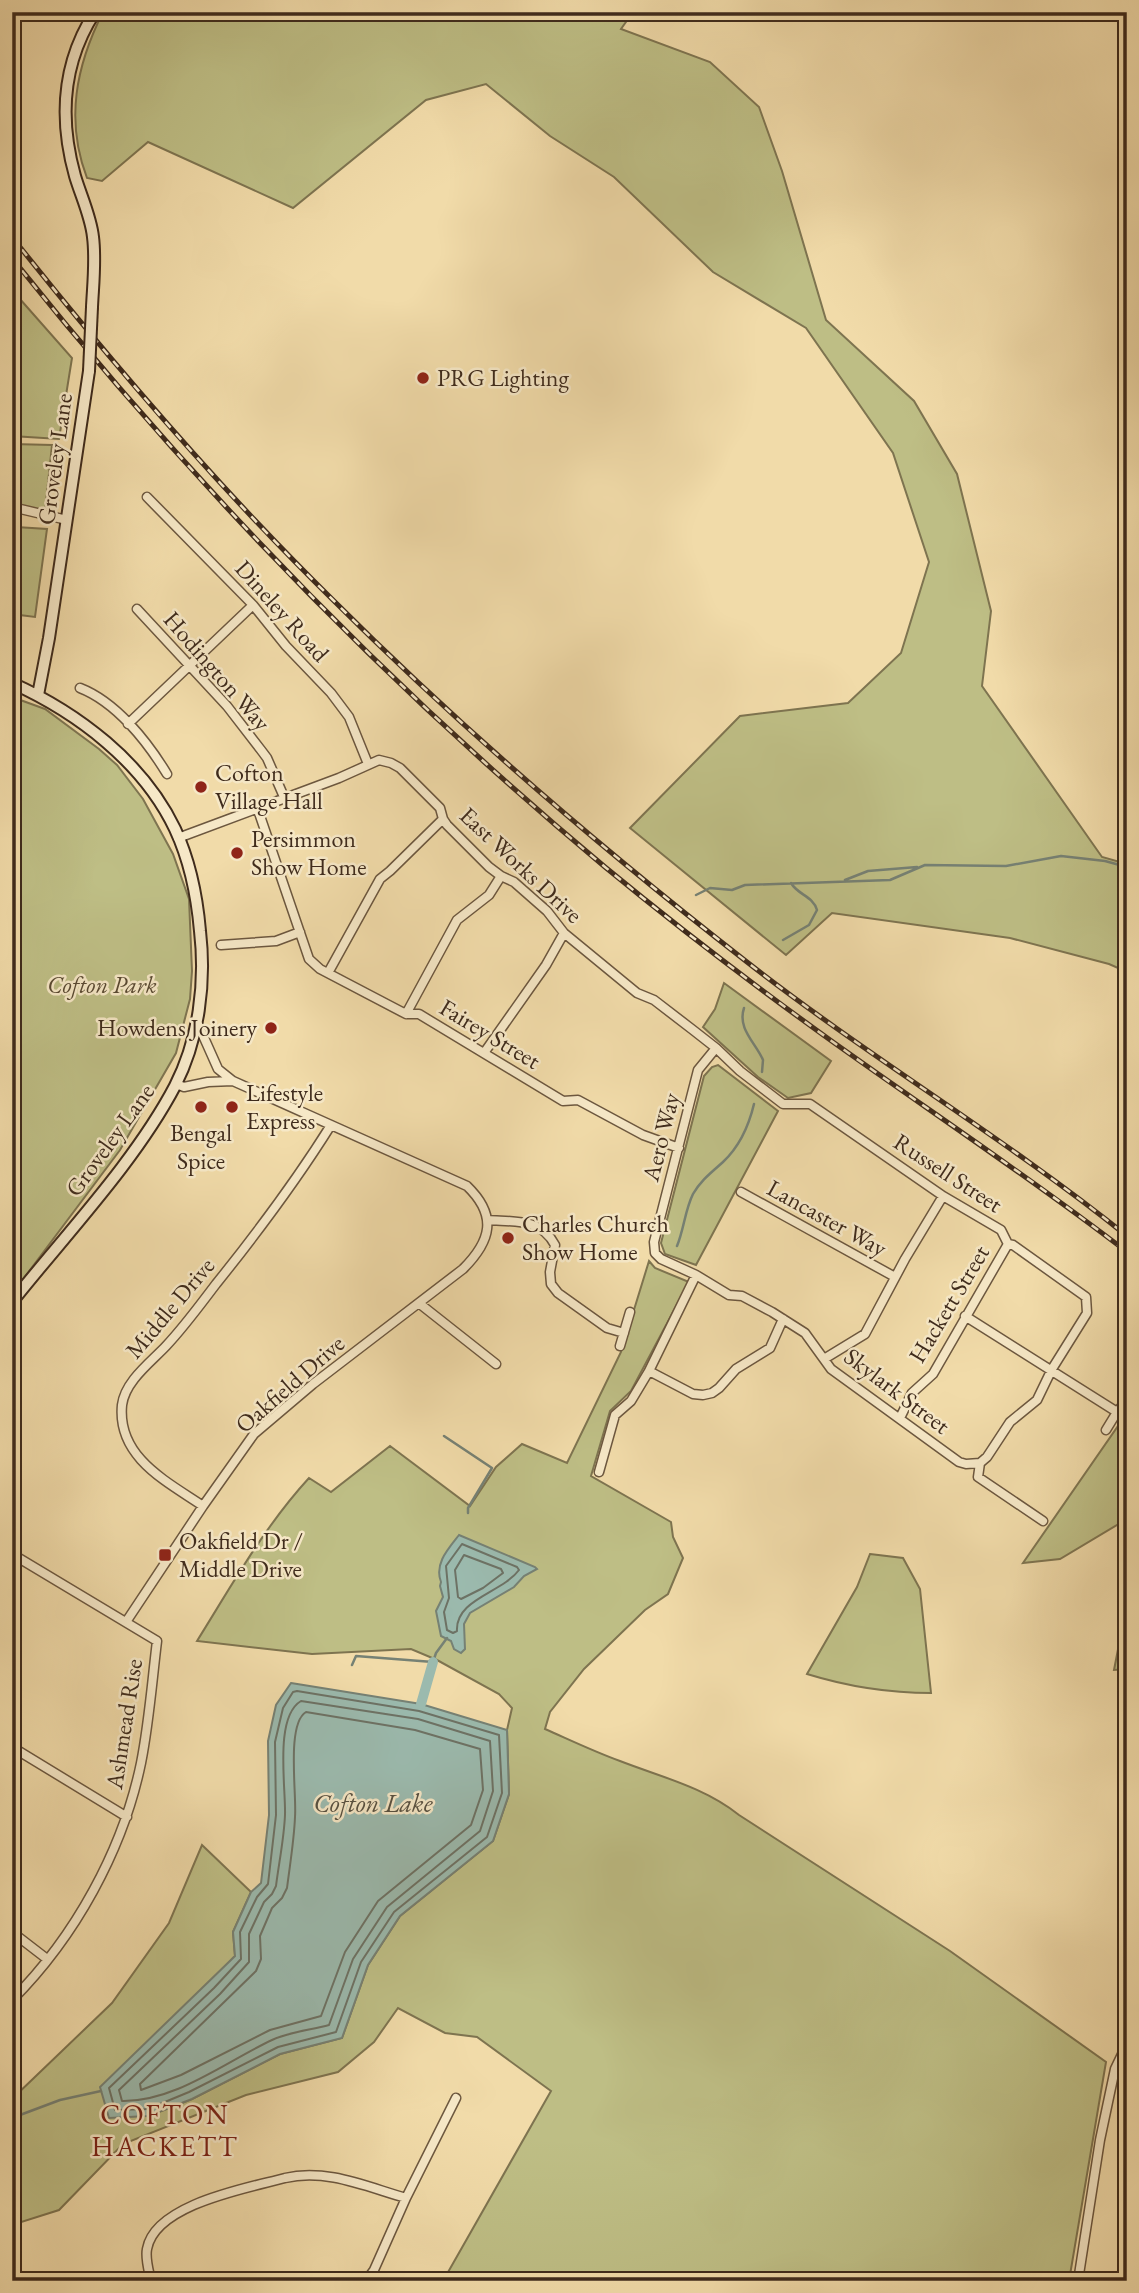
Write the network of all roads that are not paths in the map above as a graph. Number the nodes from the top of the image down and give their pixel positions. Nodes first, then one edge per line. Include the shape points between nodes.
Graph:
1 (95, 12) edge
2 (147, 497) dead end
3 (12, 507) edge
4 (67, 520) junction
5 (253, 605) junction
6 (137, 609) dead end
7 (190, 665) junction
8 (12, 683) edge
9 (80, 688) dead end
10 (38, 695) junction
11 (128, 724) junction
12 (368, 764) junction
13 (167, 774) dead end
14 (284, 797) junction
15 (257, 807) junction
16 (443, 819) junction
17 (178, 838) junction
18 (500, 876) junction
19 (300, 932) junction
20 (564, 933) junction
21 (221, 945) dead end
22 (328, 973) junction
23 (406, 1014) junction
24 (197, 1022) junction
25 (716, 1048) junction
26 (484, 1053) junction
27 (212, 1059) junction
28 (233, 1081) junction
29 (208, 1082) junction
30 (176, 1084) junction
31 (331, 1125) junction
32 (679, 1148) junction
33 (741, 1192) dead end
34 (943, 1196) junction
35 (488, 1220) junction
36 (654, 1242) joint
37 (1008, 1244) junction
38 (696, 1275) junction
39 (895, 1277) junction
40 (12, 1302) edge
41 (420, 1304) junction
42 (630, 1312) dead end
43 (965, 1316) junction
44 (783, 1320) junction
45 (624, 1333) junction
46 (620, 1346) dead end
47 (824, 1359) junction
48 (496, 1364) dead end
49 (1052, 1369) junction
50 (649, 1371) junction
51 (1127, 1400) edge
52 (1117, 1412) junction
53 (900, 1418) junction
54 (1106, 1430) dead end
55 (980, 1463) junction
56 (599, 1472) dead end
57 (203, 1506) junction
58 (1044, 1521) dead end
59 (12, 1554) edge
60 (126, 1622) junction
61 (12, 1747) edge
62 (127, 1817) junction
63 (12, 1932) edge
64 (47, 1959) junction
65 (12, 2000) edge
66 (1127, 2044) edge
67 (456, 2098) dead end
68 (406, 2198) junction
69 (151, 2281) edge
70 (366, 2281) edge
71 (1078, 2281) edge

1 - 4 main road, Groveley Lane, bridge via 75,50 65,89 68,149 93,237 89,371
2 - 5 street, Dineley Road
3 - 4 street
4 - 10 main road, Groveley Lane
5 - 7 street
5 - 12 street, Dineley Road via 349,717
6 - 7 street, Hodington Way
7 - 11 street
7 - 14 street, Hodington Way via 268,758
8 - 10 main road
9 - 11 street via 96,694
10 - 17 main road, Groveley Lane via 90,728 124,760 156,797
11 - 13 street
12 - 14 street
12 - 16 street, East Works Drive via 379,760 400,768 440,808
14 - 15 street
15 - 17 street
15 - 19 street, Fairey Street
16 - 18 street, East Works Drive
16 - 22 street via 380,878
17 - 24 main road, Groveley Lane via 197,898 203,953
18 - 20 street, East Works Drive via 514,881
18 - 23 street via 489,895 457,920
19 - 21 street via 276,940
19 - 22 street, Fairey Street via 309,959
20 - 25 street, East Works Drive via 637,993 654,1000
20 - 26 street
22 - 23 street, Fairey Street
23 - 26 street, Fairey Street via 419,1014
24 - 27 street
24 - 30 main road, Groveley Lane
25 - 32 street, Aero Way via 698,1070
25 - 34 street, Russell Street via 783,1104 810,1104
26 - 32 street, Fairey Street via 563,1101 578,1100 643,1135
27 - 28 street
27 - 29 street
28 - 29 street
28 - 31 street
29 - 30 street
30 - 40 main road, Groveley Lane via 129,1157
31 - 35 street via 467,1186 479,1198
31 - 57 street, Middle Drive via 262,1228 169,1343 132,1381 122,1402 126,1438 135,1455
32 - 36 street, Aero Way
33 - 39 street, Lancaster Way
34 - 37 street, Russell Street via 1001,1230
34 - 39 street
35 - 41 street, Oakfield Drive via 478,1255
35 - 45 street via 539,1226 555,1245 550,1272 558,1293 607,1328
36 - 38 street, Skylark Street via 661,1259
37 - 43 street, Hackett Street
37 - 49 street, Russell Street via 1086,1297 1087,1313
38 - 44 street, Skylark Street
38 - 50 street
39 - 47 street via 864,1334
41 - 48 street
41 - 57 street, Oakfield Drive via 254,1434
42 - 45 street
43 - 49 street
43 - 53 street, Hackett Street via 933,1374 912,1393
44 - 47 street, Skylark Street via 811,1338
44 - 50 street via 769,1348 736,1369 712,1393 693,1394
45 - 46 street
47 - 53 street, Skylark Street via 831,1369
49 - 52 street
49 - 55 street via 1037,1400 1010,1422
50 - 56 street via 631,1401 615,1415
51 - 52 street
52 - 54 street
53 - 55 street, Skylark Street via 960,1462
55 - 58 street via 978,1476
57 - 60 street, Oakfield Drive
59 - 60 street
60 - 62 street, Ashmead Rise via 157,1641 141,1763
61 - 62 street
62 - 64 street, Ashmead Rise via 95,1886
63 - 64 street
64 - 65 street, Ashmead Rise
66 - 71 street via 1115,2069 1100,2140
67 - 68 street
68 - 69 street via 321,2174 299,2175 200,2203 179,2211 153,2235 146,2257
68 - 70 street

